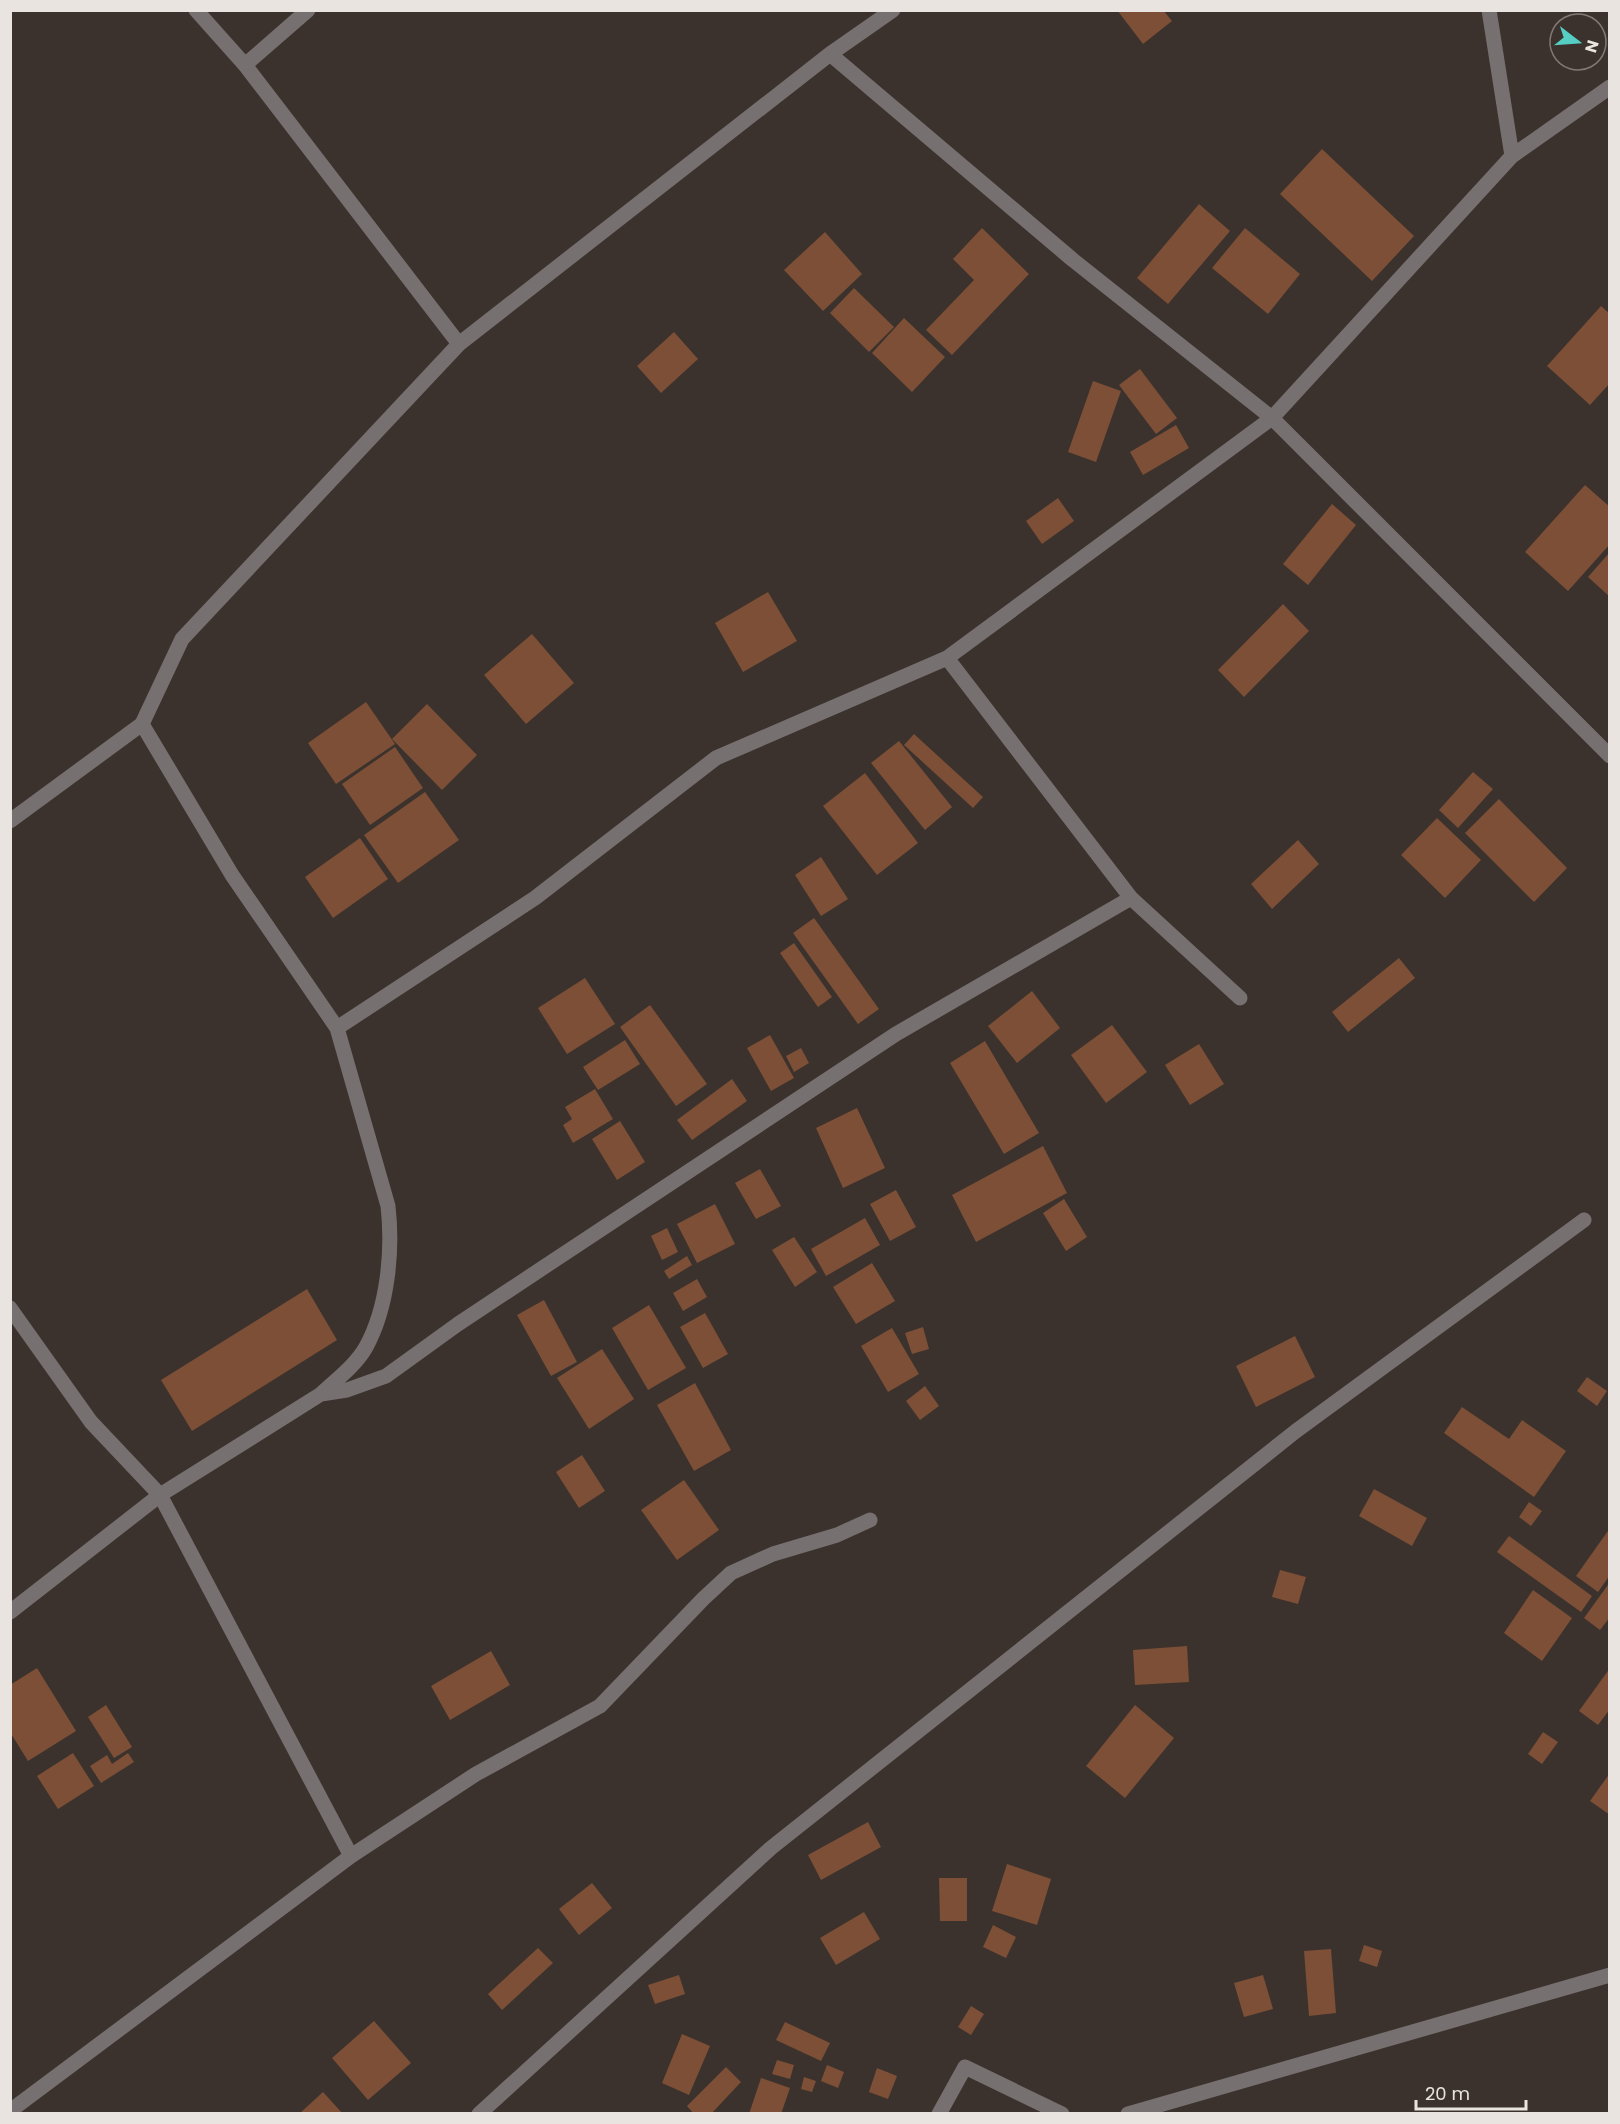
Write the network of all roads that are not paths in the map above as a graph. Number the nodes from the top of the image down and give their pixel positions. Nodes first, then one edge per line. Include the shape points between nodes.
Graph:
1 (196, 10) edge
2 (308, 10) edge
3 (893, 10) edge
4 (1489, 10) edge
5 (830, 54) junction
6 (245, 65) junction
7 (1610, 87) edge
8 (1512, 156) junction
9 (459, 344) junction
10 (1272, 418) junction
11 (947, 658) junction
12 (142, 724) junction
13 (1610, 756) edge
14 (10, 821) edge
15 (1131, 898) junction
16 (1240, 998) dead end
17 (337, 1028) junction
18 (1584, 1220) dead end
19 (10, 1308) edge
20 (321, 1394) junction
21 (160, 1495) junction
22 (870, 1520) dead end
23 (10, 1612) edge
24 (351, 1856) junction
25 (1610, 1975) edge
26 (10, 2111) edge
27 (479, 2114) edge
28 (939, 2114) edge
29 (1062, 2114) edge
30 (1128, 2114) edge

1 - 6 street
2 - 6 street
3 - 5 street
4 - 8 street
5 - 9 street
5 - 10 street via 1073,260
6 - 9 street
7 - 8 street
8 - 10 street
9 - 12 street via 182,639
10 - 11 street
10 - 13 street
11 - 15 street
11 - 17 street via 716,758 535,898
12 - 14 street
12 - 17 street via 232,875
15 - 16 street
15 - 20 street via 896,1034 458,1324 386,1376 347,1390
17 - 20 street via 388,1206 391,1236 387,1274 366,1348
18 - 27 street via 1296,1431 771,1848
19 - 21 street via 92,1422
20 - 21 street
21 - 23 street
21 - 24 street
22 - 24 street via 731,1573 600,1706 476,1774
24 - 26 street
25 - 30 street
28 - 29 street via 965,2067

